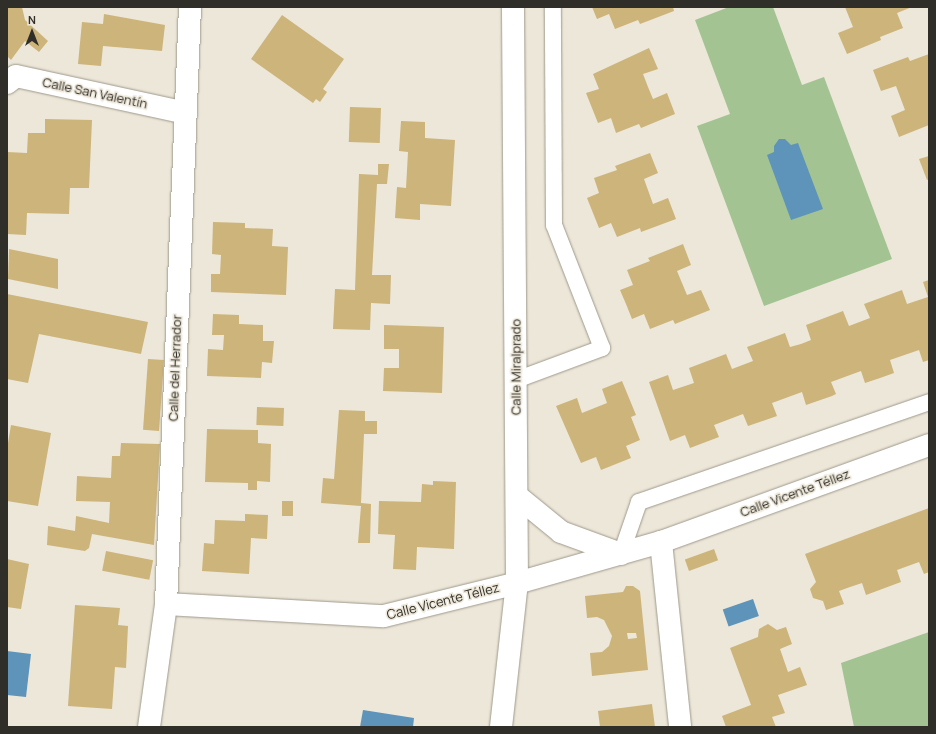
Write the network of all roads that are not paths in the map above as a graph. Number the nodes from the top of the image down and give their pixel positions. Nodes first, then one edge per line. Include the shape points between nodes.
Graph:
1 (190, 7) edge
2 (513, 7) edge
3 (553, 7) edge
4 (7, 83) edge
5 (185, 113) junction
6 (516, 380) junction
7 (929, 402) edge
8 (929, 445) edge
9 (517, 496) junction
10 (661, 542) junction
11 (621, 554) junction
12 (517, 583) junction
13 (166, 604) junction
14 (149, 727) edge
15 (501, 727) edge
16 (680, 727) edge

1 - 5 street, Calle del Herrador
2 - 6 street, Calle Miralprado
3 - 6 lane via 554,225 602,348
4 - 5 street, Calle San Valentín via 16,76
5 - 13 street, Calle del Herrador
6 - 9 street, Calle Miralprado
7 - 11 lane via 639,502
8 - 10 street, Calle Vicente Téllez
9 - 11 street via 561,532
9 - 12 street, Calle Miralprado
10 - 11 street, Calle Vicente Téllez
10 - 16 street
11 - 12 street, Calle Vicente Téllez
12 - 13 street, Calle Vicente Téllez via 384,616
12 - 15 street, Calle Miralprado
13 - 14 street, Calle del Herrador

